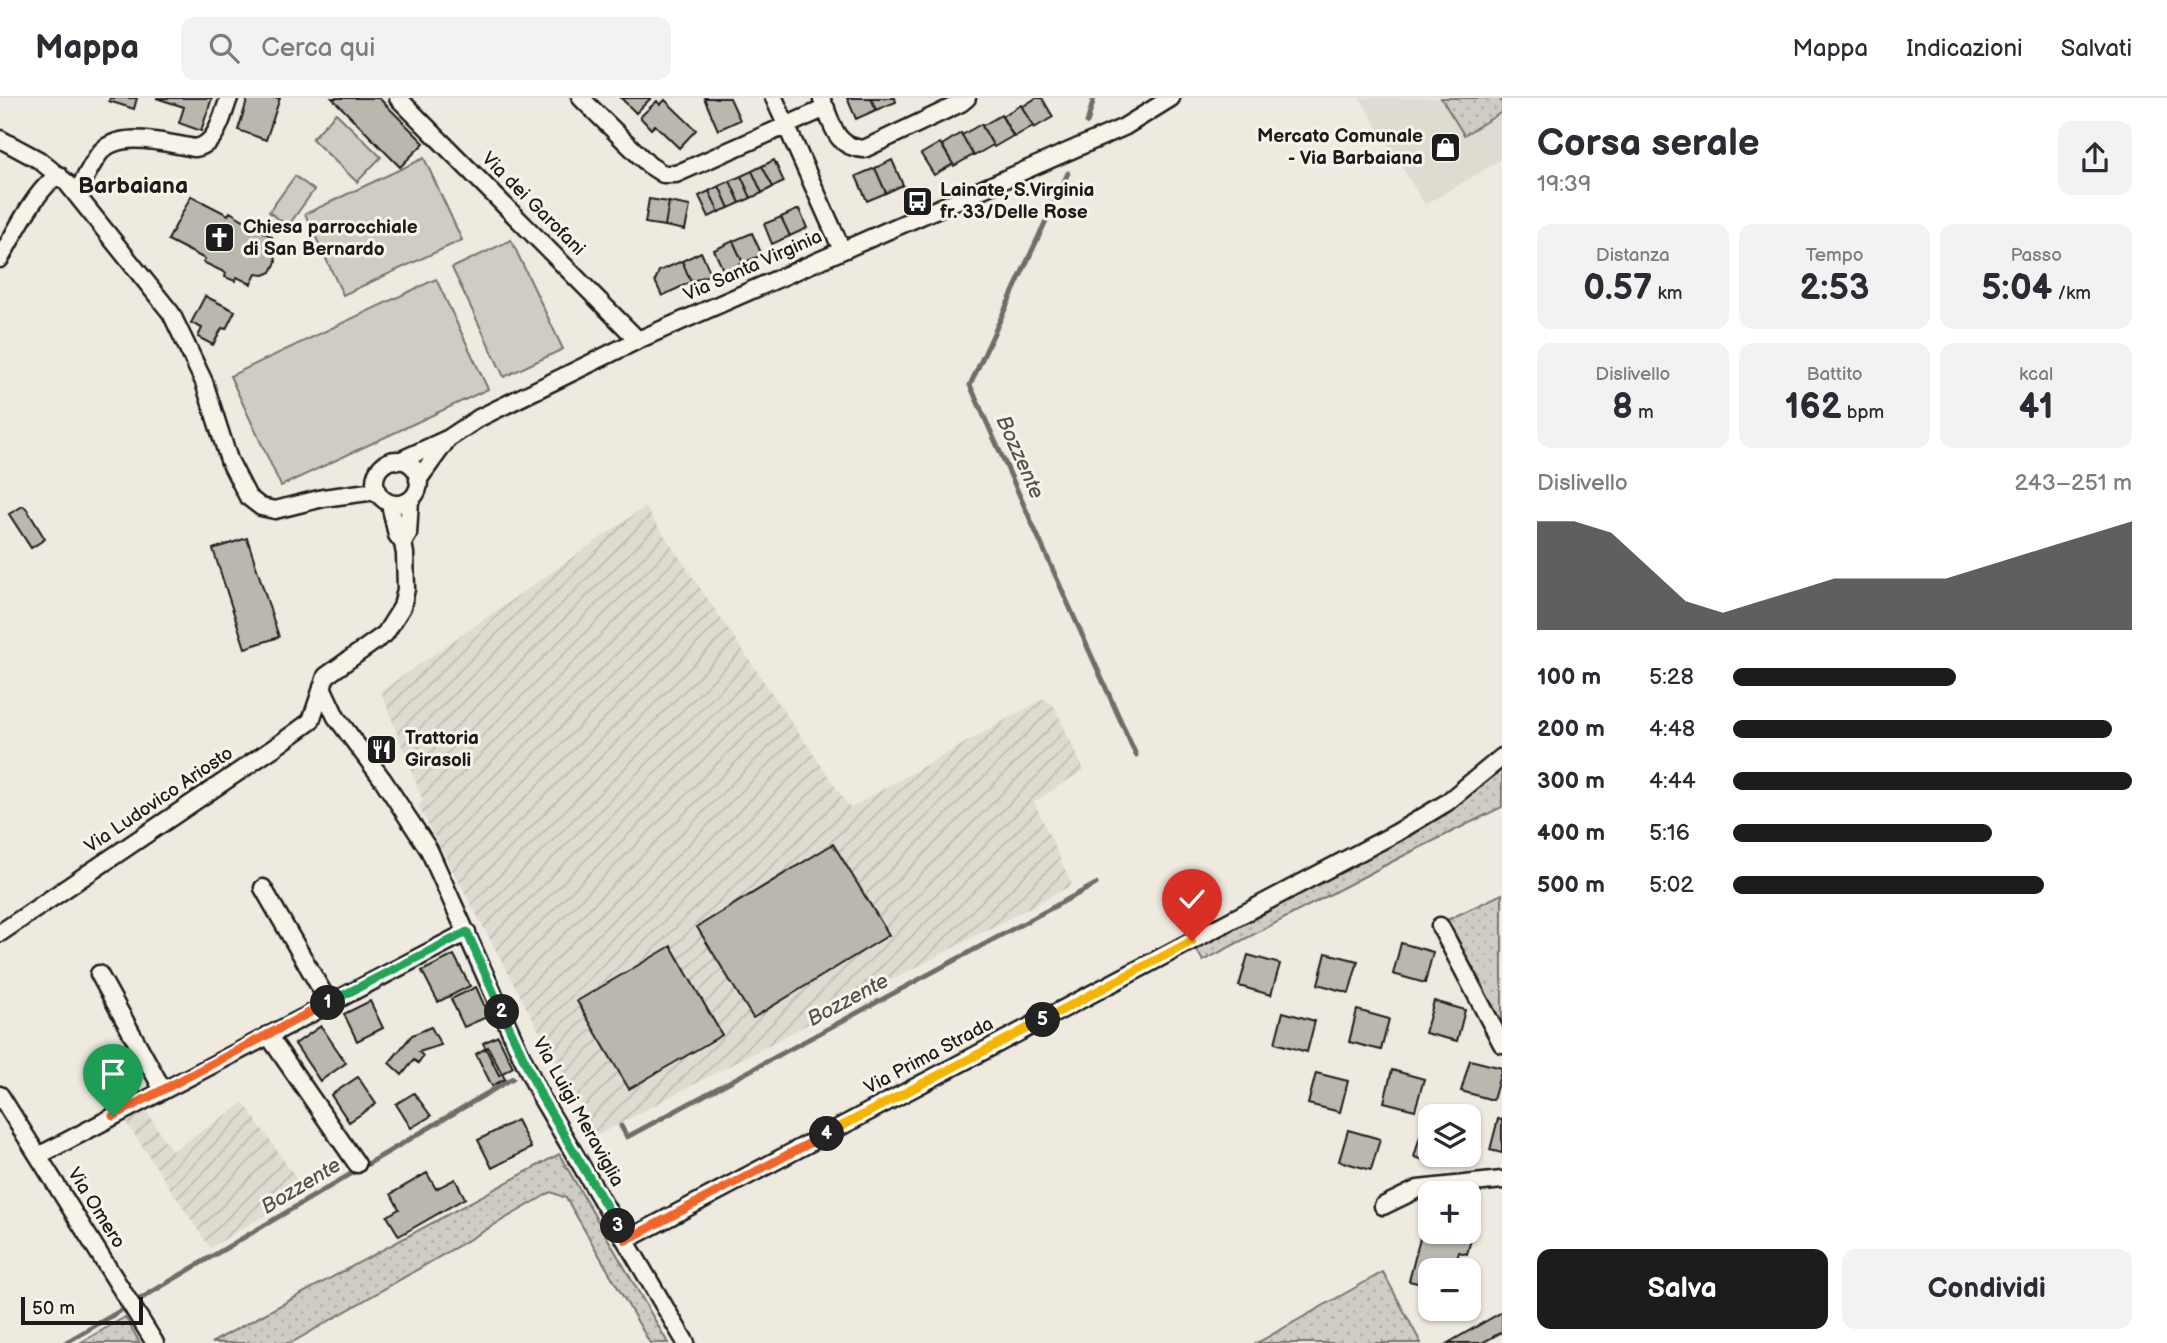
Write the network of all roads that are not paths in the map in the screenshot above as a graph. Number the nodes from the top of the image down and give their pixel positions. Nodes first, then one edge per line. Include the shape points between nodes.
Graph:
1 (229, 98) edge
2 (398, 98) edge
3 (581, 98) edge
4 (774, 98) edge
5 (967, 98) edge
6 (1171, 98) edge
7 (823, 103) edge
8 (786, 126) junction
9 (0, 139) edge
10 (59, 175) junction
11 (77, 193) junction
12 (842, 250) junction
13 (0, 259) edge
14 (638, 340) junction
15 (449, 438) junction
16 (399, 461) junction
17 (418, 480) junction
18 (376, 491) junction
19 (410, 500) junction
20 (390, 503) junction
21 (403, 543) junction
22 (322, 687) junction
23 (336, 717) junction
24 (311, 721) junction
25 (1502, 757) edge
26 (263, 888) dead end
27 (1440, 926) dead end
28 (467, 932) junction
29 (0, 933) edge
30 (99, 974) dead end
31 (329, 1003) junction
32 (268, 1035) junction
33 (1502, 1044) edge
34 (163, 1090) junction
35 (0, 1096) edge
36 (38, 1156) junction
37 (357, 1164) dead end
38 (1502, 1180) edge
39 (1383, 1206) dead end
40 (626, 1240) junction
41 (155, 1343) edge
42 (686, 1343) edge

1 - 11 street via 205,146 120,140 99,154
2 - 14 street, Via dei Garofani
3 - 8 street via 663,174 676,174
4 - 8 street
5 - 7 street via 864,149 841,142
6 - 12 street, Via Santa Virginia via 1124,127
7 - 8 street
8 - 12 street
9 - 10 street
10 - 11 street
10 - 13 street via 41,193
11 - 18 street via 171,313 204,382 229,460 248,497 275,510
12 - 14 street, Via Santa Virginia
14 - 15 street, Via Santa Virginia via 479,418
15 - 16 street, Via Santa Virginia
15 - 17 street, Via Santa Virginia
16 - 17 street via 412,467
16 - 18 street via 380,468
17 - 19 street
18 - 20 street
19 - 20 street
19 - 21 street
20 - 21 street
21 - 22 street via 406,589 395,621 385,634 331,671
22 - 23 street, Via Luigi Meraviglia
22 - 24 street
23 - 24 street
23 - 28 street, Via Luigi Meraviglia via 432,857
24 - 29 street, Via Ludovico Ariosto
25 - 40 street, Via Prima Strada via 1446,803 1396,833
26 - 31 street
27 - 33 street
28 - 31 street
28 - 40 street, Via Luigi Meraviglia via 542,1098
30 - 34 street
31 - 32 street
32 - 34 street
32 - 37 street
34 - 36 street
35 - 36 street, Via Omero
36 - 41 street, Via Omero
38 - 39 street via 1418,1189
40 - 42 street, Via Luigi Meraviglia

